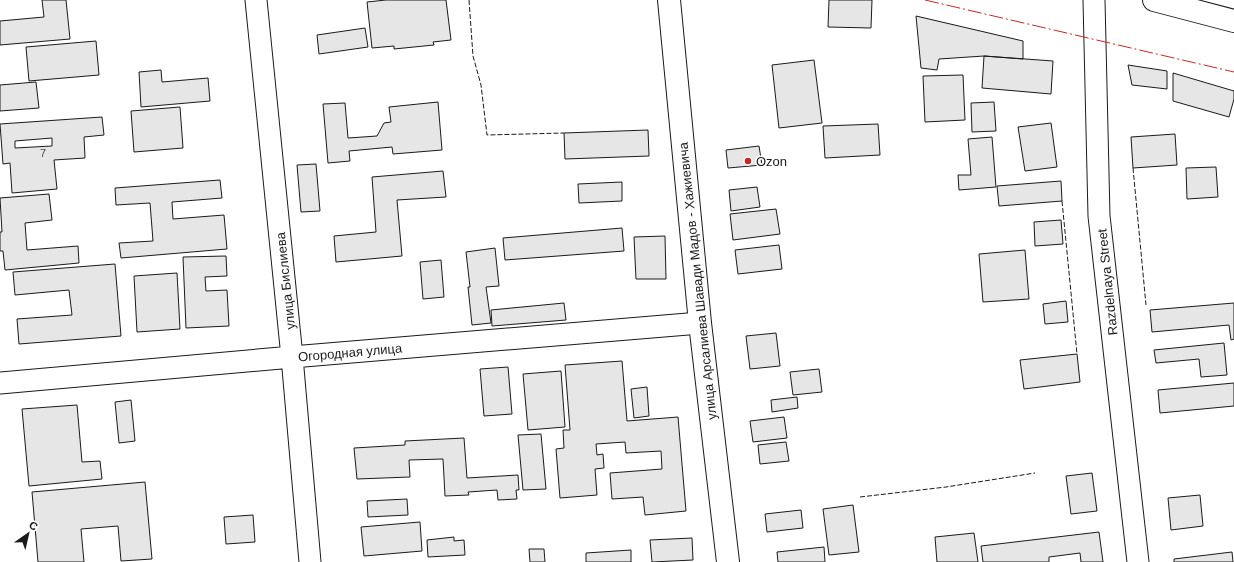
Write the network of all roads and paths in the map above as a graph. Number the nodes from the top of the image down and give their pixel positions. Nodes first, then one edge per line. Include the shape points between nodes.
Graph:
1 (256, 0) edge
2 (669, 0) edge
3 (1094, 0) edge
4 (1154, 0) edge
5 (1234, 21) edge
6 (700, 323) junction
7 (292, 357) junction
8 (0, 383) edge
9 (310, 562) edge
10 (728, 562) edge
11 (1138, 562) edge

1 - 7 street, улица Бислиева
2 - 6 street, улица Арсалиева Шавади Мадов - Хажиевича
3 - 11 street, Razdelnaya Street via 1099,216
4 - 5 street
6 - 7 street, Огородная улица
6 - 10 street, улица Арсалиева Шавади Мадов - Хажиевича
7 - 8 street, Огородная улица
7 - 9 street, улица Бислиева

